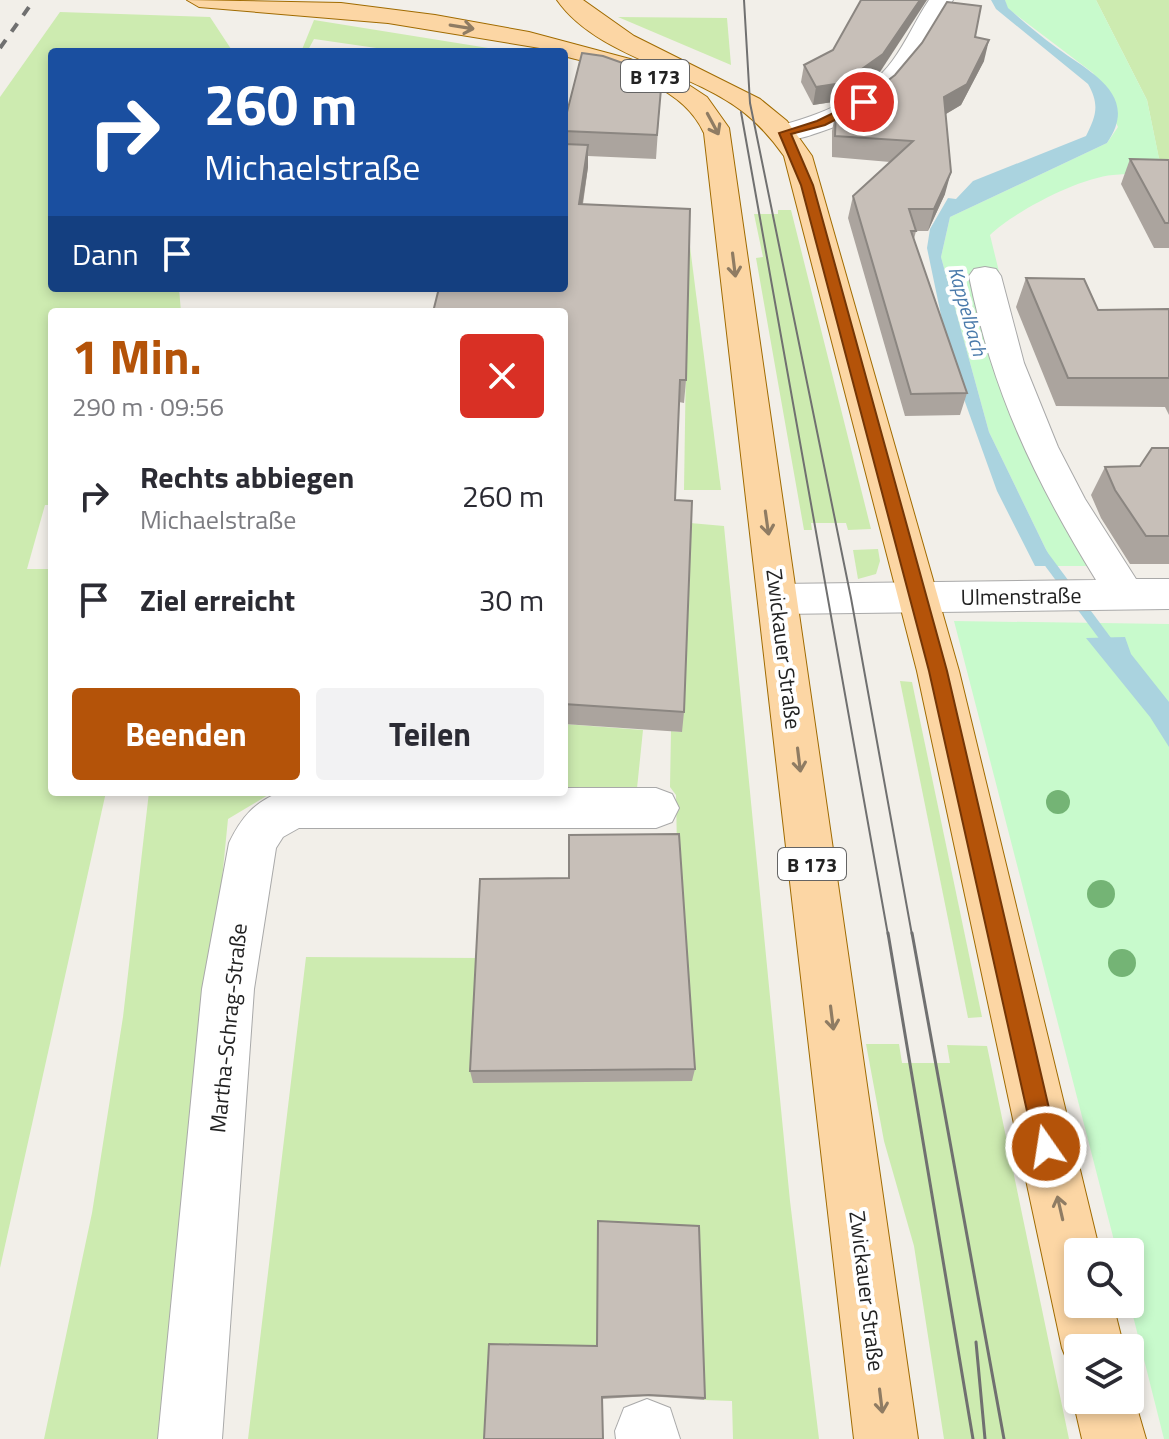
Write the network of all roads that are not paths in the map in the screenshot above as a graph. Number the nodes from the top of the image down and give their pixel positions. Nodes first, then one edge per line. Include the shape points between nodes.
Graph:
1 (199, 0) edge
2 (398, 0) edge
3 (569, 0) edge
4 (941, 0) edge
5 (307, 3) edge
6 (526, 29) junction
7 (636, 50) junction
8 (785, 133) junction
9 (985, 276) dead end
10 (1110, 594) junction
11 (1169, 594) edge
12 (919, 598) junction
13 (778, 599) junction
14 (656, 808) dead end
15 (1067, 1238) edge
16 (1108, 1414) edge
17 (190, 1439) edge
18 (886, 1439) edge
19 (1114, 1439) edge

1 - 5 main road, B 173
2 - 6 main road, B 173
3 - 7 main road
4 - 8 street via 881,91 821,123
5 -> 6 main road, B 173
6 - 7 main road, B 173
6 -> 13 main road, Zwickauer Straße / B 173 via 658,78 705,110 718,133
7 - 8 main road, B 173 via 740,97
8 - 12 main road, B 173 via 807,185
9 - 10 street via 1016,389
10 - 11 street, Ulmenstraße
10 - 12 street, Ulmenstraße
12 - 13 street, Ulmenstraße
15 -> 12 main road, B 173
13 -> 18 main road, Zwickauer Straße / B 173
14 - 17 street, Martha-Schrag-Straße via 292,808 266,823 253,843 228,989
16 - 19 main road

